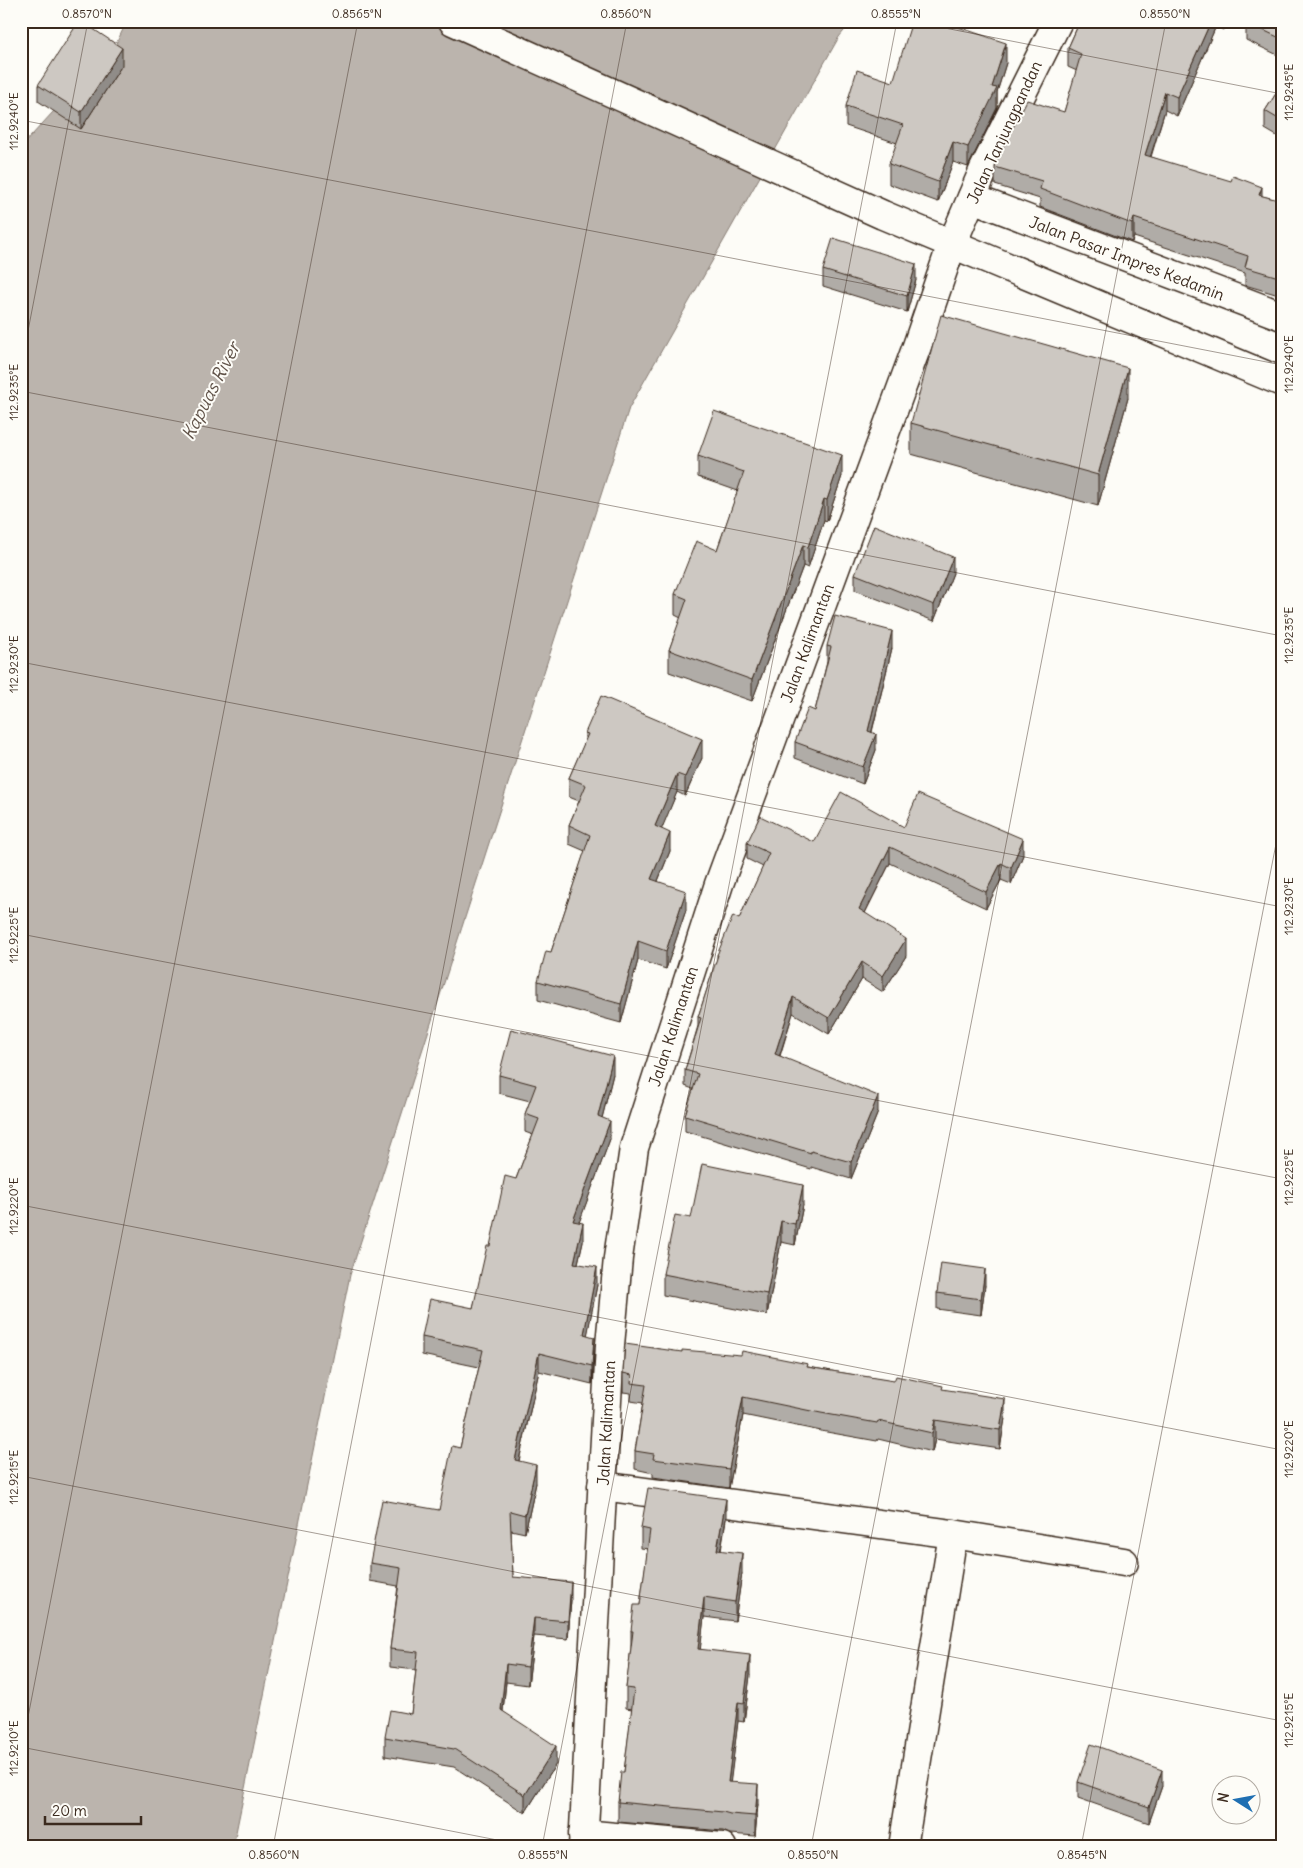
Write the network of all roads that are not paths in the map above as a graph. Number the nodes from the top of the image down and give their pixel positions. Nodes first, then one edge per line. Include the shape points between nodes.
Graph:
1 (453, 21) edge
2 (1058, 21) edge
3 (972, 198) junction
4 (952, 244) junction
5 (1282, 316) edge
6 (1282, 382) edge
7 (602, 1486) junction
8 (953, 1534) junction
9 (1124, 1562) dead end
10 (583, 1840) edge
11 (722, 1847) edge
12 (903, 1847) edge

1 - 4 main road
2 - 3 main road, Jalan Tanjungpandan
3 - 4 main road, Jalan Tanjungpandan
3 - 5 main road, Jalan Pasar Impres Kedamin
4 - 6 main road
4 - 7 main road, Jalan Kalimantan via 719,884 634,1148 618,1258
7 - 8 main road
7 - 10 main road, Jalan Kalimantan
8 - 9 main road
8 - 12 main road
10 - 11 main road

